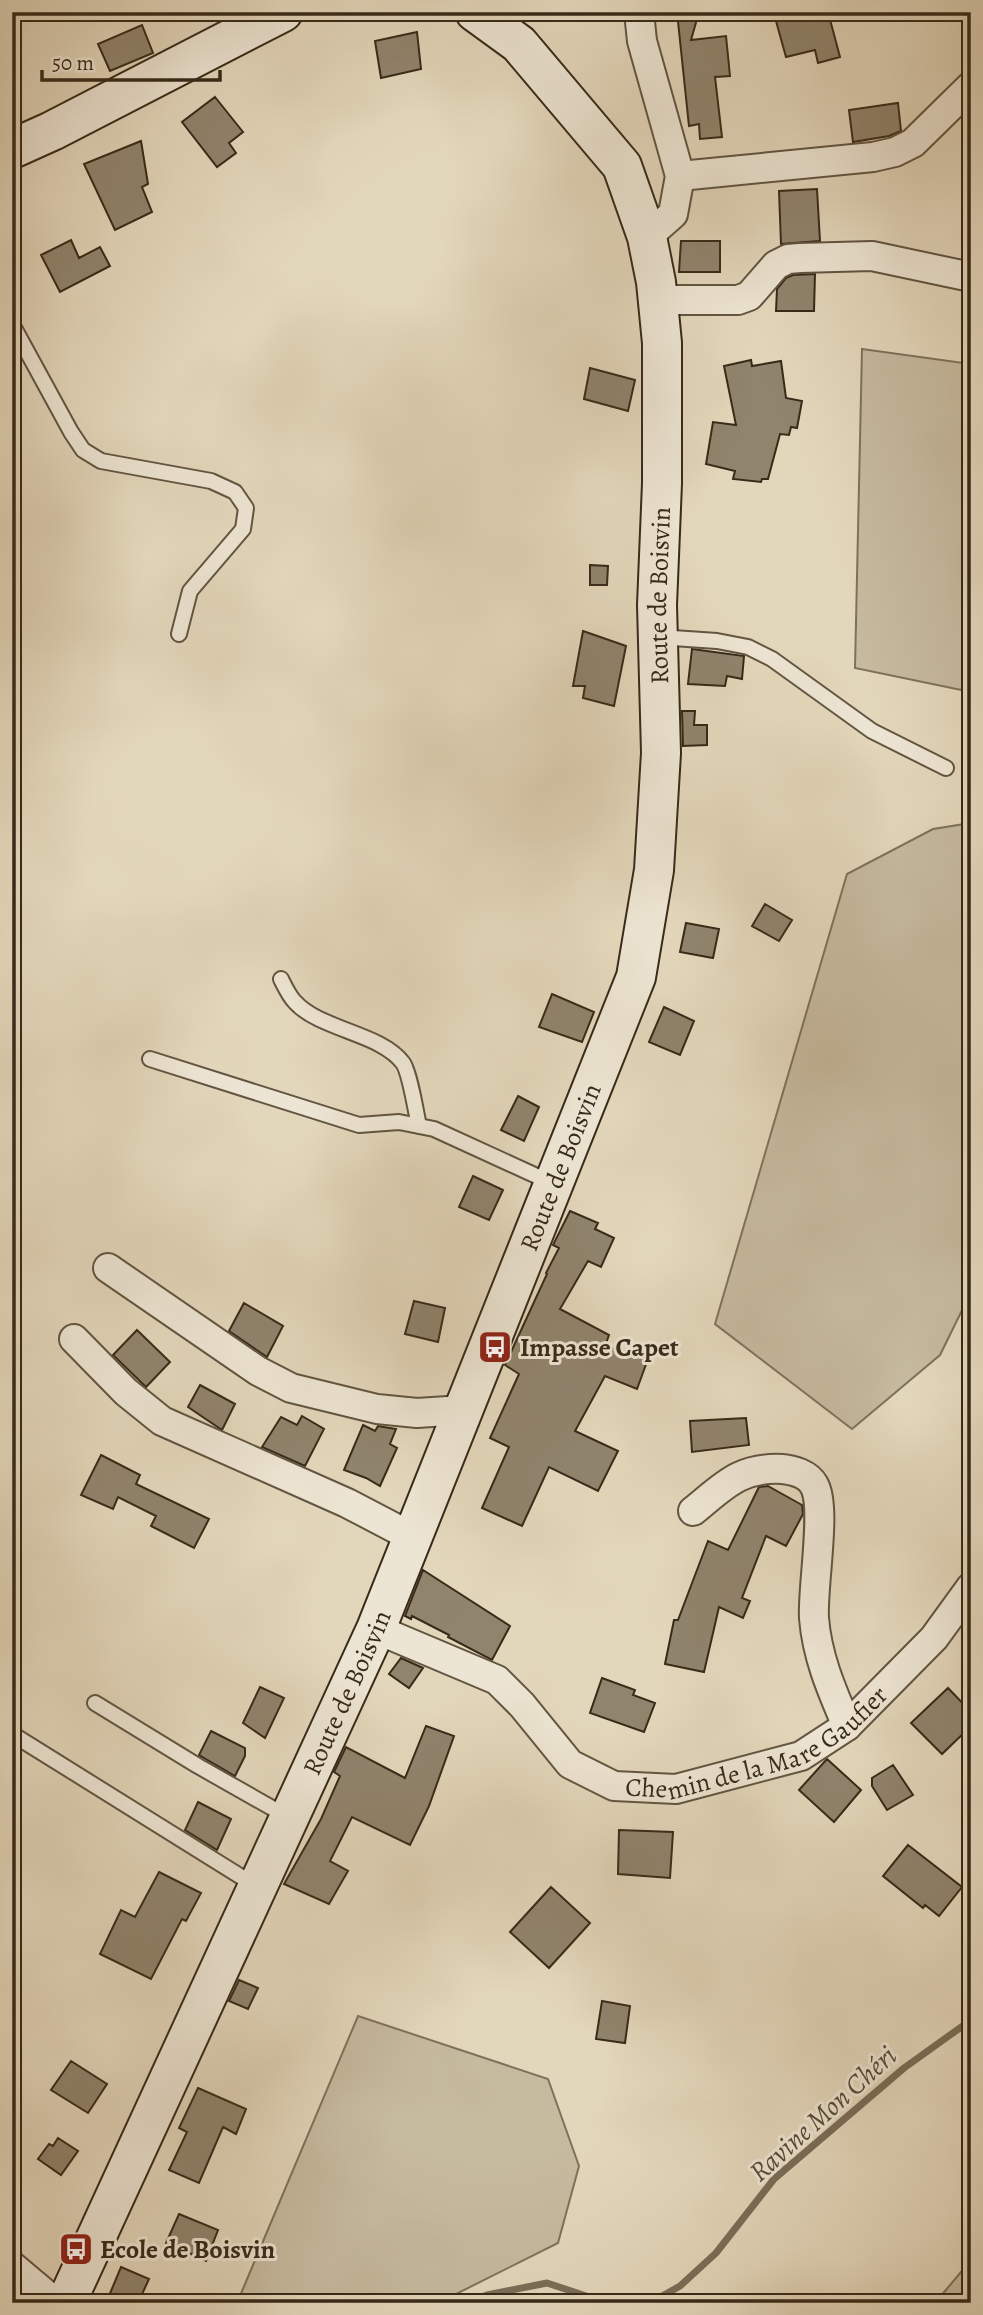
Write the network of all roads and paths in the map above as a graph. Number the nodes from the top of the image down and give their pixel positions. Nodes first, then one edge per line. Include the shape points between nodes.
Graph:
1 (283, 12) edge
2 (475, 12) edge
3 (639, 12) edge
4 (971, 86) edge
5 (12, 149) edge
6 (680, 176) junction
7 (647, 237) junction
8 (971, 277) edge
9 (657, 300) junction
10 (12, 324) edge
11 (179, 634) dead end
12 (658, 637) junction
13 (946, 768) dead end
14 (281, 979) dead end
15 (150, 1059) dead end
16 (419, 1126) junction
17 (553, 1183) junction
18 (108, 1268) dead end
19 (74, 1339) dead end
20 (463, 1410) junction
21 (693, 1511) dead end
22 (412, 1538) junction
23 (971, 1587) edge
24 (376, 1629) junction
25 (95, 1703) dead end
26 (847, 1726) junction
27 (12, 1734) edge
28 (289, 1818) junction
29 (257, 1887) junction
30 (12, 2266) edge
31 (55, 2303) edge
32 (66, 2303) edge

1 - 5 main road
2 - 7 main road, Route de Boisvin via 519,44 622,166
3 - 6 street via 642,41
4 - 6 street via 914,144 895,152 873,158
6 - 7 street via 673,214
7 - 9 main road, Route de Boisvin
8 - 9 street via 872,256 800,258 776,265 749,296 738,300
9 - 12 main road, Route de Boisvin via 662,343
10 - 11 lane via 83,450 101,461 211,481 235,492 246,508 243,529 190,591
12 - 13 lane via 748,647 772,659 872,731
12 - 17 main road, Route de Boisvin via 661,753 654,870 636,977
14 - 16 lane via 295,1003 310,1014 374,1043 405,1065
15 - 16 lane via 359,1125 399,1122
16 - 17 lane
17 - 20 main road, Route de Boisvin
18 - 20 street via 258,1371 291,1388 377,1409 417,1413
19 - 22 street via 162,1421 347,1503
20 - 22 main road, Route de Boisvin
21 - 26 street via 738,1475 796,1470 814,1483 820,1504 814,1620 820,1656
22 - 24 main road, Route de Boisvin
23 - 26 street, Chemin de la Mare Gaufier via 934,1638
24 - 26 street, Chemin de la Mare Gaufier via 496,1680 570,1764 614,1786 689,1786 801,1756
24 - 28 main road, Route de Boisvin
25 - 28 lane
27 - 29 lane
28 - 29 main road, Route de Boisvin
29 - 32 main road, Route de Boisvin
30 - 31 street

